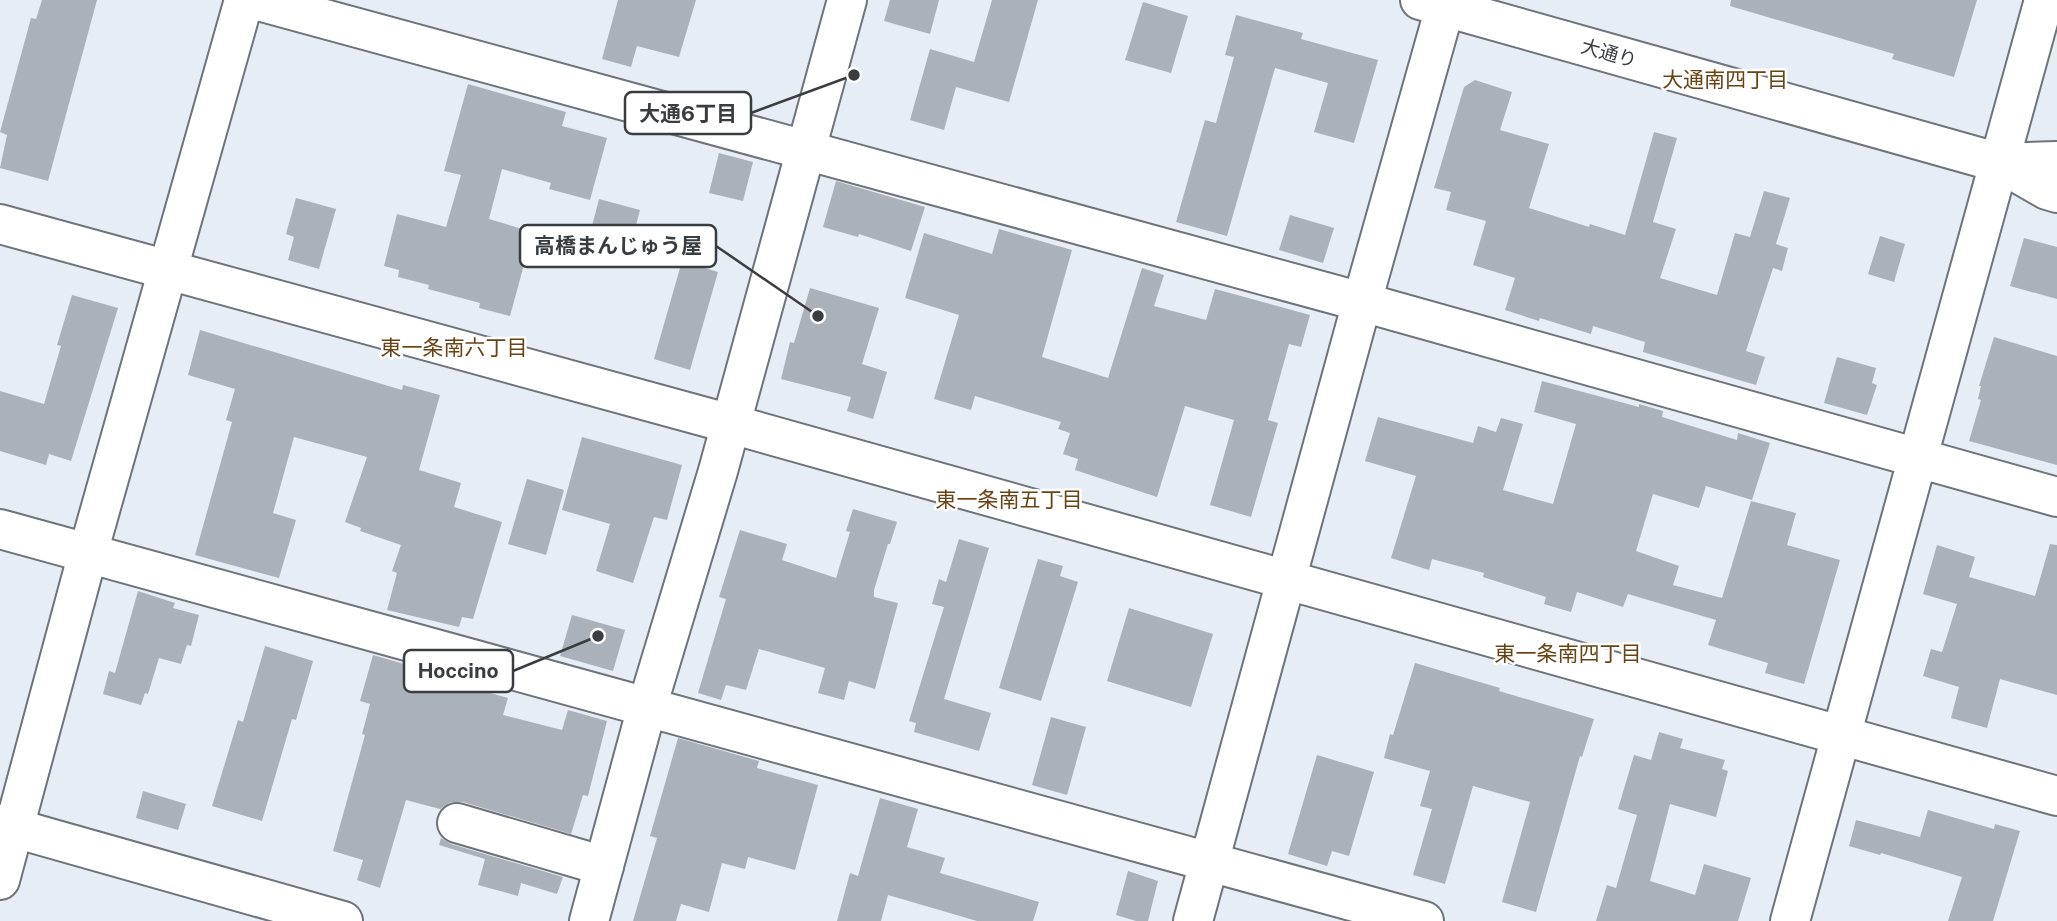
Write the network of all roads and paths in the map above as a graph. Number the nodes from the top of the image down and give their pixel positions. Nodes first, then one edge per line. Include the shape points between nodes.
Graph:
1 (244, 0) edge
2 (255, 0) edge
3 (847, 0) edge
4 (2044, 0) edge
5 (1438, 2) edge
6 (805, 151) junction
7 (2057, 161) edge
8 (2000, 163) junction
9 (2057, 192) edge
10 (0, 224) edge
11 (168, 270) junction
12 (1362, 302) junction
13 (731, 424) junction
14 (1917, 459) junction
15 (2057, 497) edge
16 (0, 529) edge
17 (88, 553) junction
18 (1286, 581) junction
19 (647, 707) junction
20 (1842, 736) junction
21 (2057, 796) edge
22 (457, 823) dead end
23 (7, 826) edge
24 (1209, 862) junction
25 (604, 866) junction
26 (0, 880) edge
27 (343, 921) edge
28 (589, 921) edge
29 (1194, 921) edge
30 (1424, 921) edge
31 (1790, 921) edge

1 - 11 main road
2 - 6 main road
3 - 6 main road
4 - 8 main road
5 - 8 main road, 大通り
5 - 12 main road
6 - 12 main road
6 - 13 main road
7 - 8 main road, 大通り
8 - 9 main road, 大通り
8 - 14 main road
10 - 11 main road
11 - 13 main road
11 - 17 main road
12 - 14 main road
12 - 18 main road
13 - 18 main road
13 - 19 main road
14 - 15 main road
14 - 20 main road
16 - 17 main road
17 - 19 main road
17 - 23 main road
18 - 20 main road
18 - 24 main road
19 - 24 main road
19 - 25 main road
20 - 21 main road
20 - 31 main road
22 - 25 main road
23 - 26 main road
23 - 27 main road
24 - 29 main road
24 - 30 main road
25 - 28 main road

